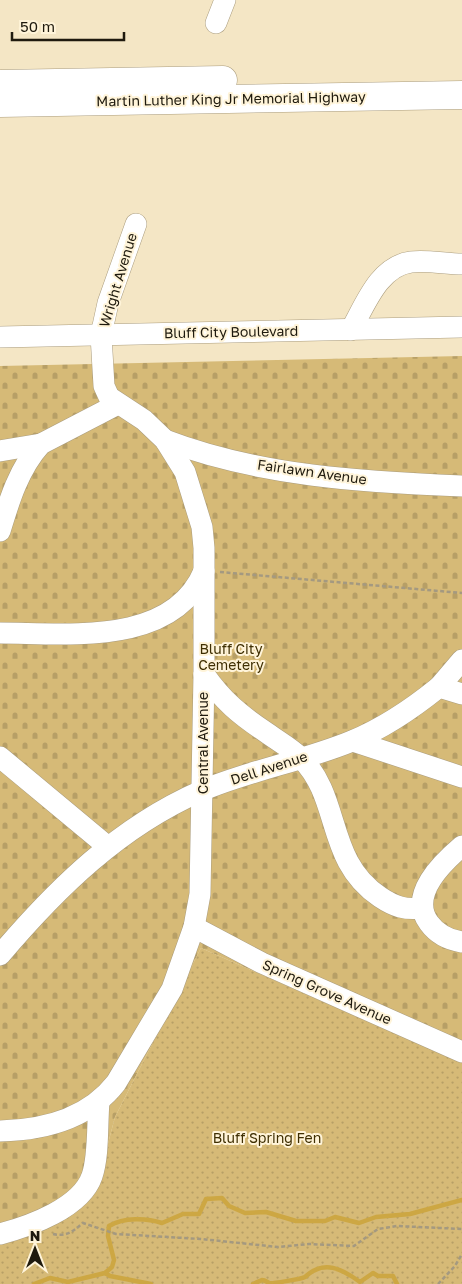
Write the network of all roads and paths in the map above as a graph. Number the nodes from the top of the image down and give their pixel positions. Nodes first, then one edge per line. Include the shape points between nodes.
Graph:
1 (225, 0) edge
2 (216, 23) dead end
3 (462, 77) edge
4 (0, 84) edge
5 (462, 95) edge
6 (0, 103) edge
7 (136, 224) dead end
8 (462, 264) edge
9 (462, 327) edge
10 (351, 330) junction
11 (101, 336) junction
12 (0, 337) edge
13 (118, 404) junction
14 (165, 440) junction
15 (41, 444) junction
16 (0, 451) edge
17 (18, 481) junction
18 (462, 486) edge
19 (0, 495) edge
20 (0, 531) edge
21 (204, 571) junction
22 (462, 593) edge
23 (0, 633) edge
24 (462, 660) edge
25 (204, 674) junction
26 (439, 687) junction
27 (462, 694) edge
28 (353, 741) junction
29 (0, 757) edge
30 (301, 758) junction
31 (462, 776) edge
32 (203, 790) junction
33 (107, 846) junction
34 (462, 846) edge
35 (422, 908) junction
36 (194, 927) junction
37 (462, 942) edge
38 (0, 955) edge
39 (462, 1052) edge
40 (99, 1102) junction
41 (0, 1131) edge
42 (34, 1224) junction
43 (462, 1229) edge
44 (0, 1234) edge
45 (462, 1254) edge
46 (438, 1284) edge

1 - 2 street
3 - 4 highway, Martin Luther King Jr Memorial Highway
5 - 6 highway, Martin Luther King Jr Memorial Highway
7 - 11 street, Wright Avenue via 108,303
8 - 10 street via 410,262 389,271 376,285
9 - 10 street, Bluff City Boulevard
10 - 11 street, Bluff City Boulevard
11 - 12 street, Bluff City Boulevard
11 - 13 street, Central Avenue via 104,386 109,397
13 - 14 street, Central Avenue via 144,420
13 - 15 street
14 - 18 street, Fairlawn Avenue via 218,456 312,475
14 - 21 street, Central Avenue via 185,472 199,510
15 - 16 street
15 - 17 street via 31,454
17 - 19 street
17 - 20 street
21 - 22 path
21 - 23 street via 199,584 176,607 134,628 89,634
21 - 25 street, Central Avenue
24 - 26 street, Dell Avenue
25 - 30 street via 221,698
25 - 32 street, Central Avenue
26 - 27 street
26 - 28 street, Dell Avenue via 394,719
28 - 30 street, Dell Avenue
28 - 31 street
29 - 33 street
30 - 32 street, Dell Avenue
30 - 35 street via 323,792 352,872 392,905 402,909
32 - 33 street, Dell Avenue via 158,812
32 - 36 street, Central Avenue via 202,875
33 - 38 street, Dell Avenue
34 - 35 street via 431,880 423,896
35 - 37 street via 432,927 452,940
36 - 39 street, Spring Grove Avenue via 262,963
36 - 40 street, Central Avenue via 172,989 116,1084
40 - 41 street, Central Avenue via 61,1122
40 - 42 street via 94,1165 89,1183 70,1203
42 - 43 path via 63,1236 83,1223 111,1232 278,1247 309,1244 354,1246 378,1229 398,1226
42 - 44 street
45 - 46 path

